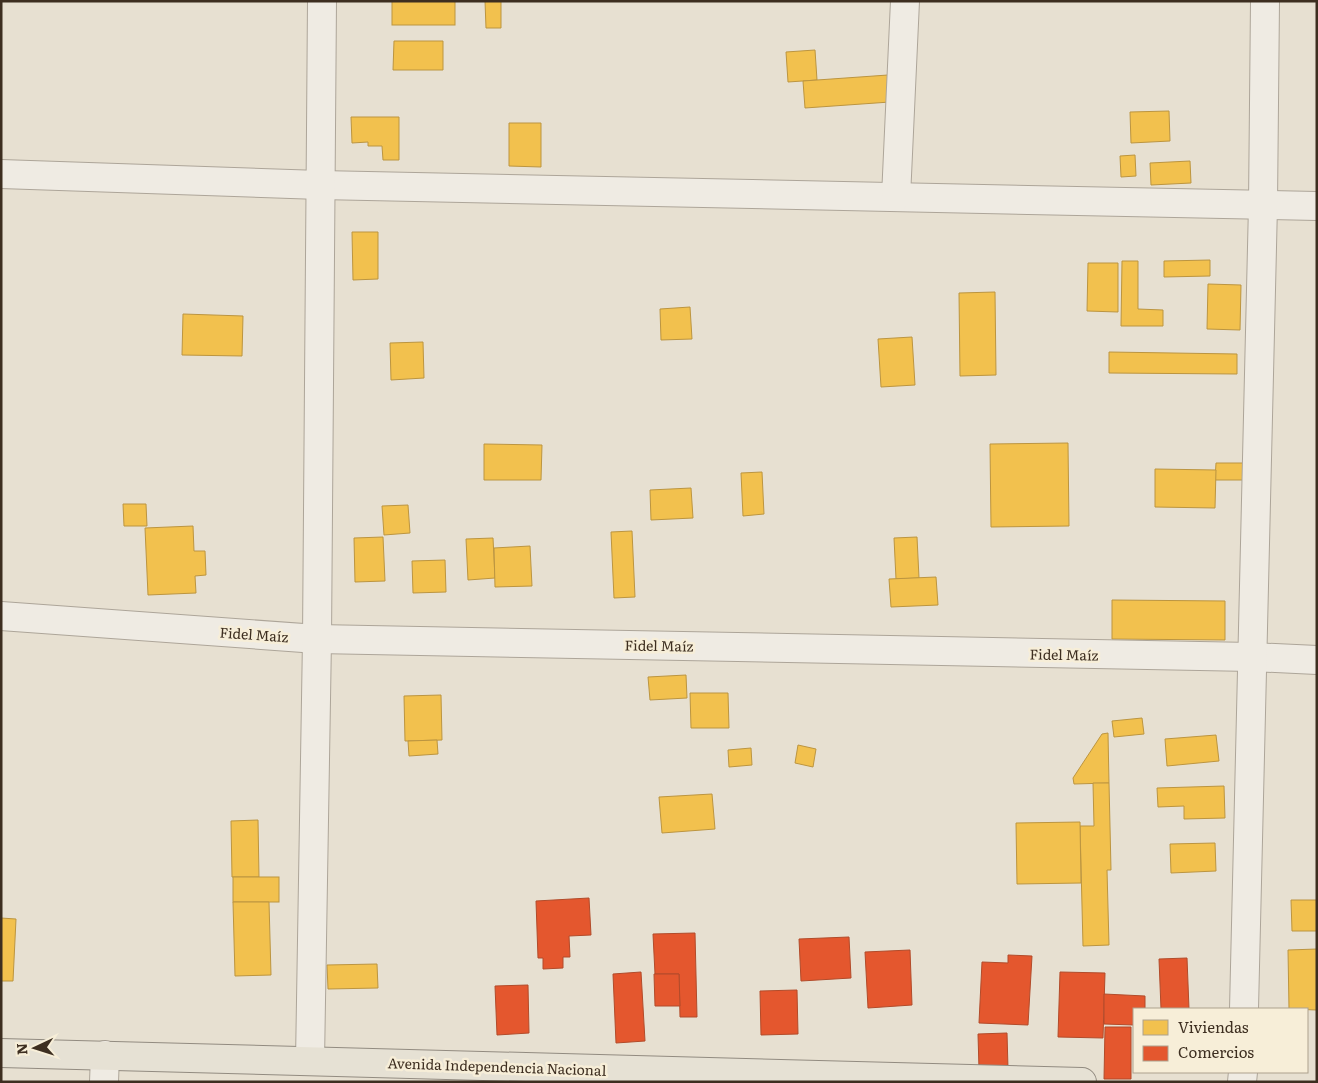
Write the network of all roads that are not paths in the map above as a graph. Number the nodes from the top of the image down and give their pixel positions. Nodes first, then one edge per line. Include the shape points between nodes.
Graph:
1 (322, 1) edge
2 (905, 1) edge
3 (1265, 1) edge
4 (1, 174) edge
5 (320, 185) junction
6 (896, 197) junction
7 (1263, 204) junction
8 (1317, 206) edge
9 (1, 616) edge
10 (316, 638) junction
11 (1252, 657) junction
12 (1317, 660) edge
13 (1244, 1008) edge
14 (1, 1053) edge
15 (105, 1055) junction
16 (310, 1061) junction
17 (485, 1074) edge
18 (855, 1079) edge
19 (104, 1082) edge
20 (1082, 1082) edge

1 - 5 street
2 - 6 street
3 - 7 street
4 - 5 street
5 - 6 street
5 - 10 street
6 - 7 street
7 - 8 street
7 - 11 street
9 - 10 street, Fidel Maíz
10 - 11 street, Fidel Maíz
10 - 16 street
11 - 12 street, Fidel Maíz
11 - 13 street
14 - 15 main road, Avenida Independencia Nacional
15 - 16 main road, Avenida Independencia Nacional
15 - 19 street
16 - 17 main road, Avenida Independencia Nacional
17 - 18 main road, Avenida Independencia Nacional
18 - 20 main road, Avenida Independencia Nacional

